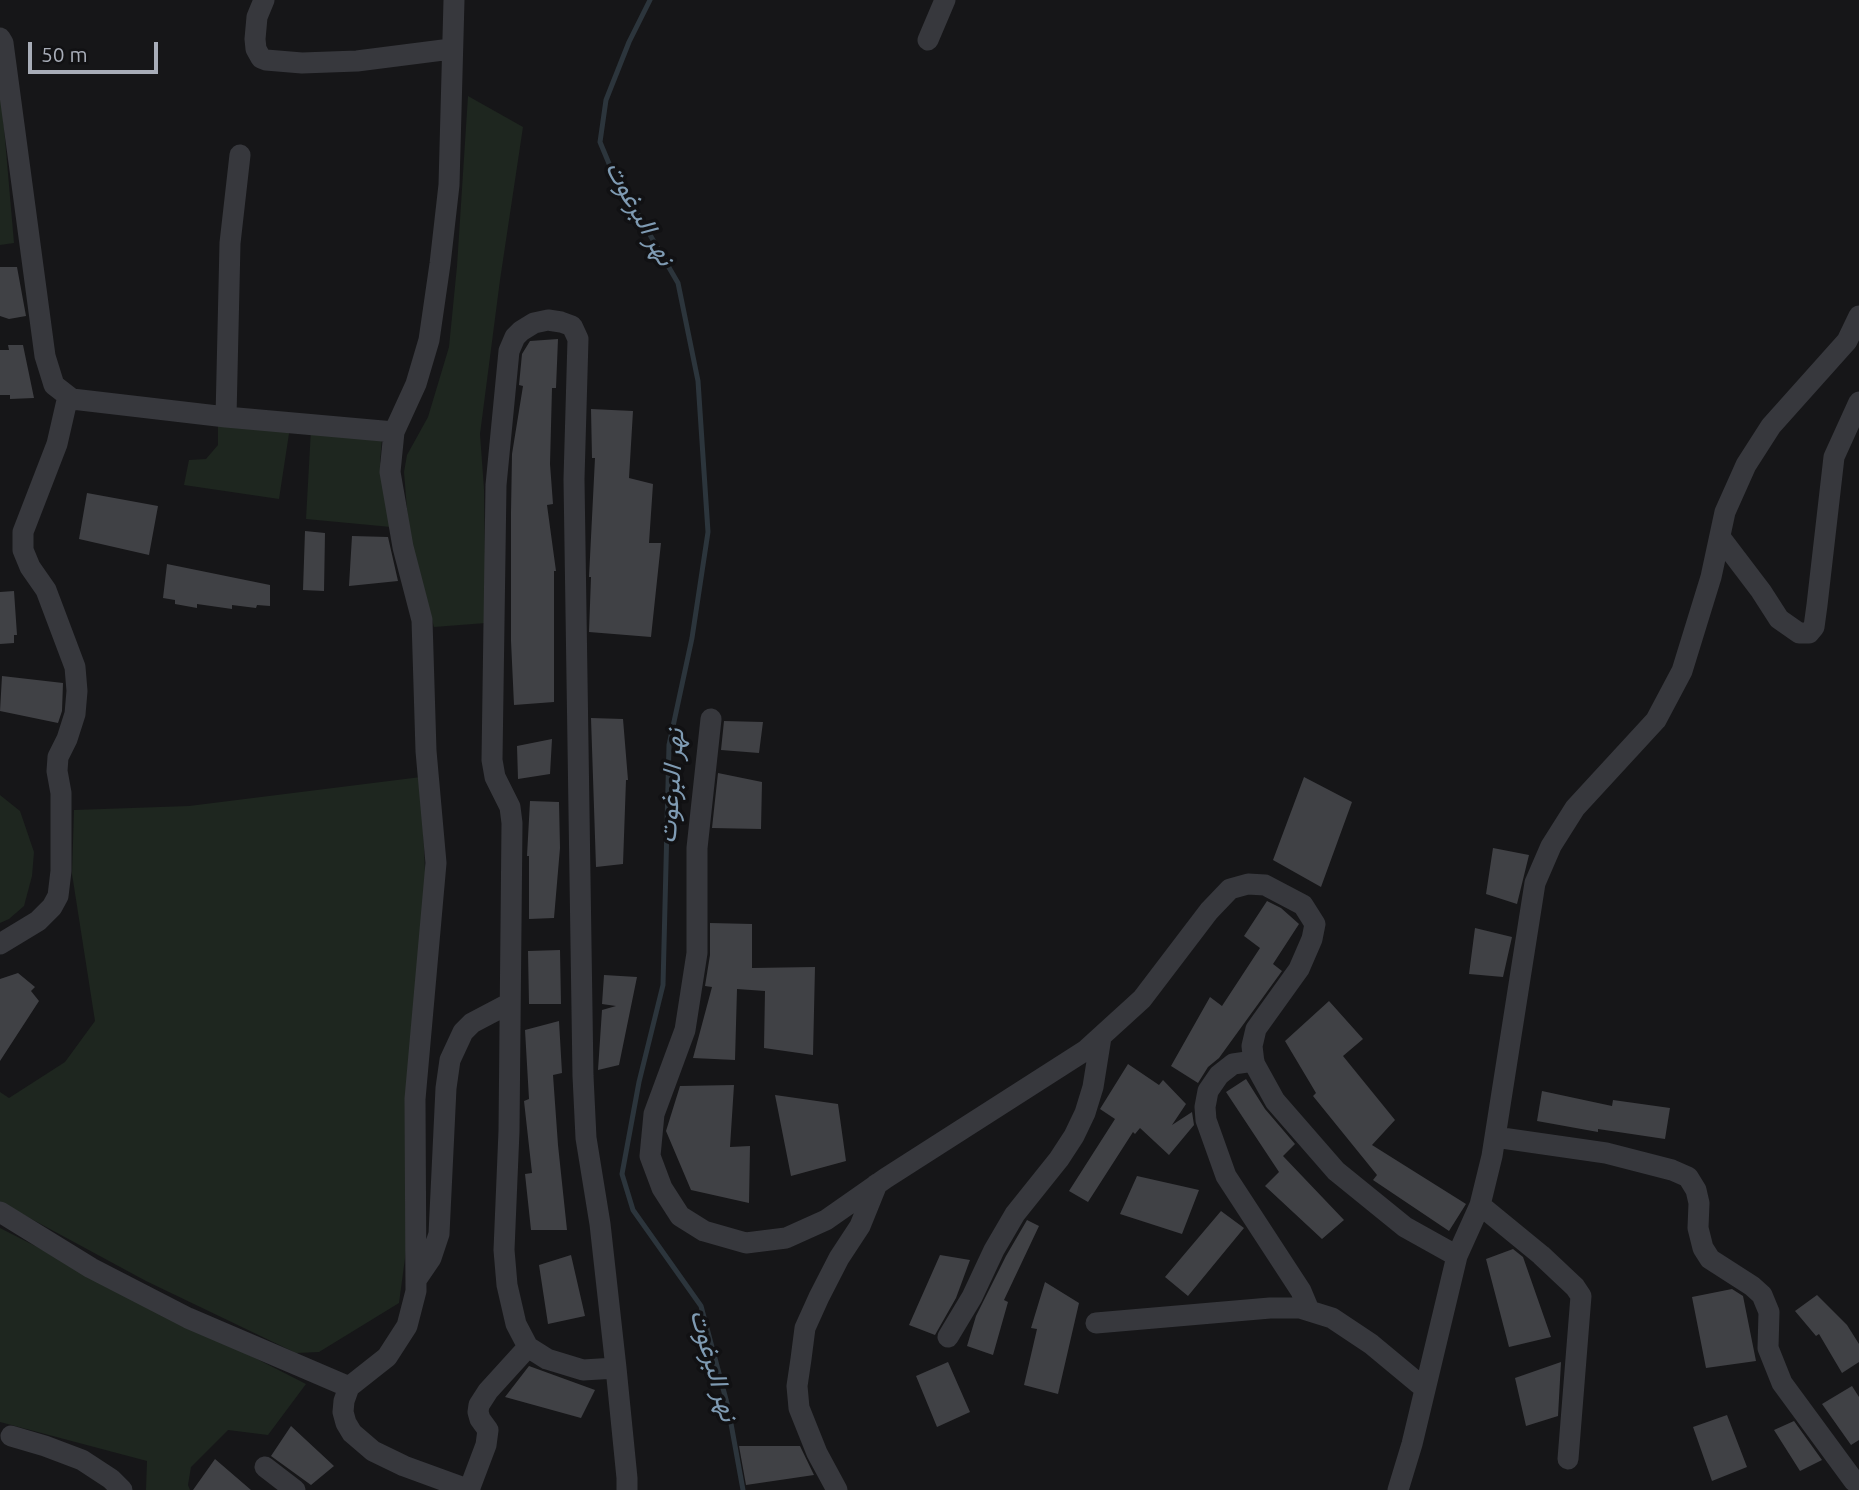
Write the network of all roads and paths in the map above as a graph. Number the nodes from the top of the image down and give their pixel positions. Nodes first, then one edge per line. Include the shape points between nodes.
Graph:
1 (264, 0) edge
2 (454, 0) edge
3 (945, 0) edge
4 (0, 38) edge
5 (928, 40) dead end
6 (451, 49) junction
7 (240, 155) dead end
8 (1859, 316) edge
9 (1853, 337) edge
10 (68, 396) junction
11 (1859, 402) edge
12 (226, 417) junction
13 (394, 432) junction
14 (1720, 537) junction
15 (711, 719) dead end
16 (0, 944) edge
17 (510, 1003) junction
18 (1101, 1037) junction
19 (1254, 1061) junction
20 (1495, 1138) junction
21 (877, 1184) junction
22 (1480, 1205) junction
23 (0, 1212) edge
24 (1457, 1256) junction
25 (416, 1280) junction
26 (1309, 1310) junction
27 (1096, 1323) dead end
28 (948, 1337) dead end
29 (528, 1347) junction
30 (616, 1368) junction
31 (349, 1387) junction
32 (1424, 1388) junction
33 (10, 1436) dead end
34 (1569, 1460) dead end
35 (265, 1467) dead end
36 (1854, 1482) edge
37 (122, 1490) edge
38 (295, 1490) edge
39 (469, 1490) edge
40 (627, 1490) edge
41 (837, 1490) edge
42 (1398, 1490) edge

1 - 6 street via 255,39 256,49 266,60 357,61
2 - 6 street
3 - 5 street
4 - 10 street via 45,356 54,385
6 - 13 street via 449,185 431,327 416,384
7 - 12 street via 230,243
8 - 9 street
9 - 14 street via 1771,426 1746,465 1725,512
10 - 12 street
10 - 16 street via 57,444 23,532 23,550 46,590 75,667 75,714 57,771 62,806 61,872 58,895 46,914
11 - 14 street via 1834,457 1817,605 1809,633 1799,633 1779,619
12 - 13 street
13 - 25 street via 390,472 422,620 426,751 436,863 415,1099
14 - 20 street via 1692,643 1656,720 1575,808 1535,883
15 - 21 street via 697,848 697,953 685,1030 654,1114 650,1156 662,1188 680,1216 704,1231 746,1243 786,1238 826,1220
17 - 25 street via 472,1023 450,1060 439,1234 431,1258
17 - 29 street via 504,1250 516,1324
17 - 30 street via 512,816 492,760 496,485 509,351 521,331 548,320 572,326 578,339 574,479 583,1076 586,1138
18 - 19 street via 1142,999 1230,889 1265,885 1303,905 1315,924 1298,969 1256,1029
18 - 21 street
18 - 28 street via 1093,1087 1074,1136 1015,1214
19 - 24 street via 1275,1101 1336,1171 1405,1227
19 - 26 street via 1233,1064 1219,1075 1208,1091 1206,1121 1226,1175
20 - 22 street
20 - 36 street via 1606,1153 1688,1177 1699,1203 1703,1248 1710,1259 1762,1295 1769,1312 1768,1348 1782,1383
21 - 41 street via 860,1226 805,1328 797,1386 799,1408
22 - 24 street
22 - 34 street via 1581,1296
23 - 31 street via 91,1268 188,1318
24 - 32 street
25 - 31 street via 408,1326 387,1357
26 - 27 street via 1270,1308
26 - 32 street via 1347,1327
29 - 30 street via 547,1359 583,1370
29 - 39 street via 479,1405 480,1419 488,1430
30 - 40 street
31 - 39 street via 345,1423 362,1442 404,1466
32 - 42 street
33 - 37 street via 82,1460
35 - 38 street

